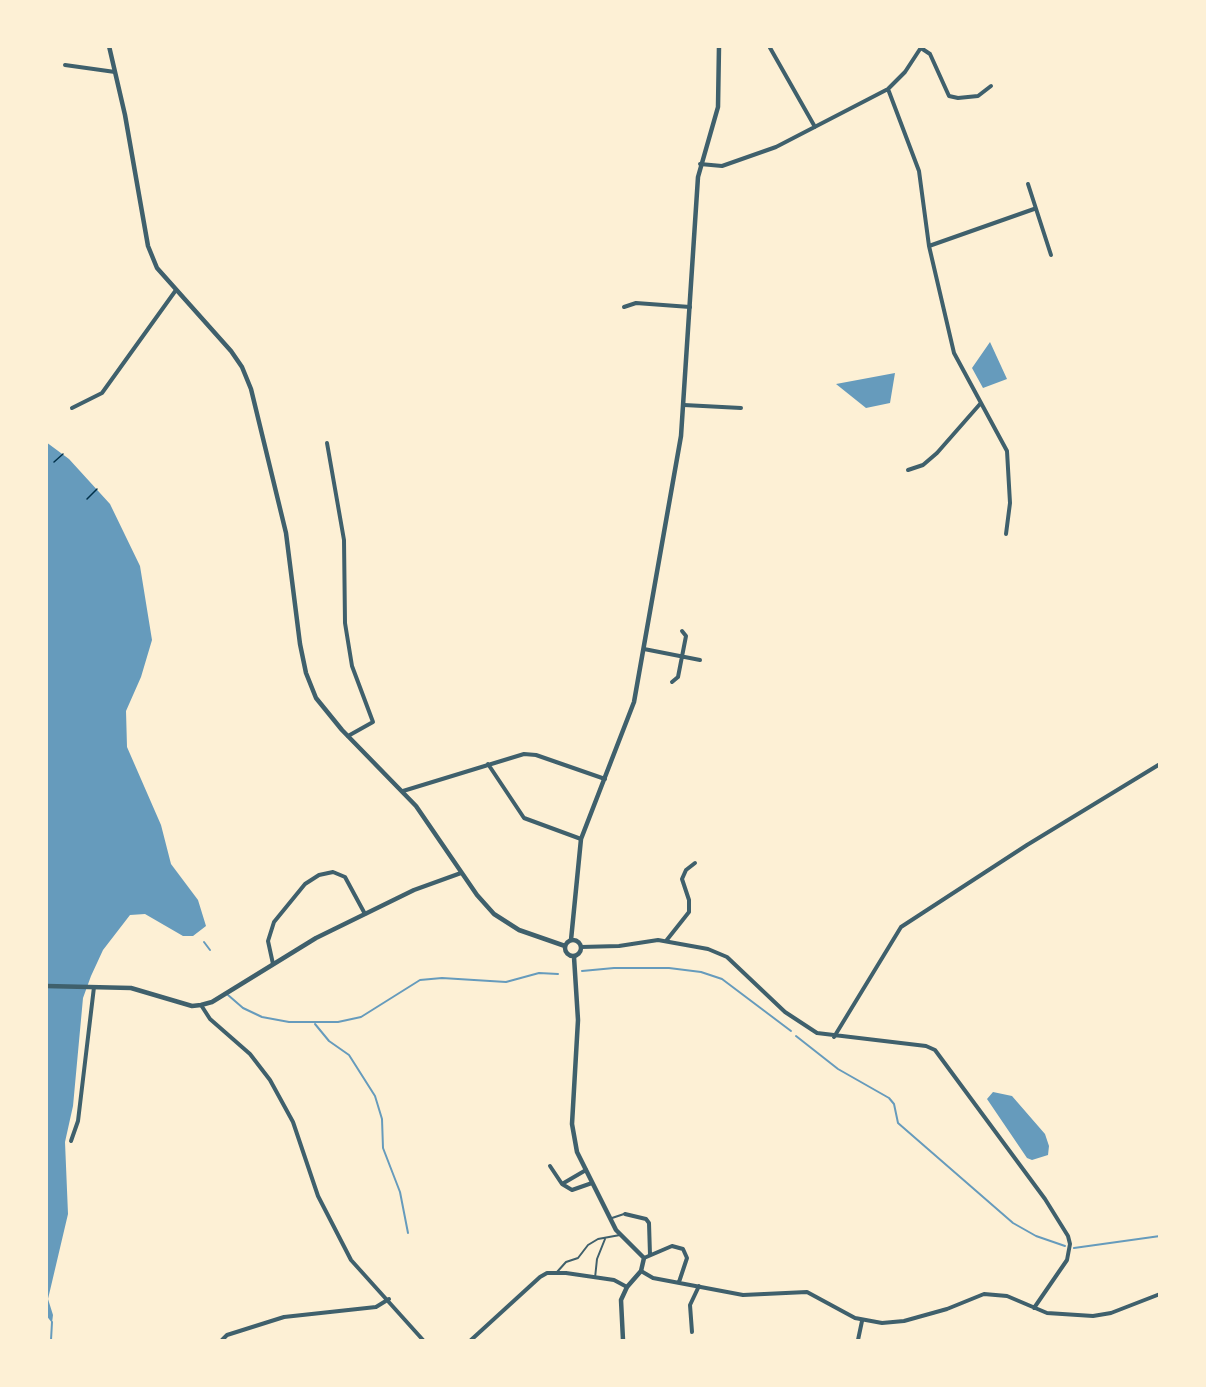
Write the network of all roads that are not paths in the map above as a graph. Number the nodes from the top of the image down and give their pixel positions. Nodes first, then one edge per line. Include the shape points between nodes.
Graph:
1 (109, 46) edge
2 (719, 46) edge
3 (770, 46) edge
4 (922, 47) edge
5 (65, 65) dead end
6 (115, 72) junction
7 (991, 86) dead end
8 (888, 89) junction
9 (815, 127) junction
10 (700, 164) junction
11 (1028, 184) dead end
12 (1034, 209) junction
13 (928, 246) junction
14 (1051, 255) dead end
15 (176, 291) junction
16 (624, 307) dead end
17 (690, 307) junction
18 (980, 404) junction
19 (684, 405) junction
20 (72, 408) dead end
21 (741, 408) dead end
22 (327, 443) dead end
23 (908, 470) dead end
24 (1006, 534) dead end
25 (682, 631) dead end
26 (645, 649) junction
27 (682, 656) junction
28 (700, 660) dead end
29 (672, 682) dead end
30 (348, 736) junction
31 (488, 764) junction
32 (1160, 764) edge
33 (605, 779) junction
34 (403, 790) junction
35 (582, 839) junction
36 (695, 863) dead end
37 (461, 873) junction
38 (365, 914) junction
39 (571, 940) junction
40 (666, 941) junction
41 (565, 946) junction
42 (581, 947) junction
43 (574, 957) junction
44 (273, 964) junction
45 (46, 986) edge
46 (93, 986) junction
47 (201, 1005) junction
48 (834, 1037) junction
49 (71, 1141) dead end
50 (550, 1166) dead end
51 (586, 1170) junction
52 (592, 1183) junction
53 (562, 1184) junction
54 (625, 1214) joint
55 (609, 1219) junction
56 (620, 1235) junction
57 (604, 1239) junction
58 (651, 1255) junction
59 (644, 1258) junction
60 (641, 1271) junction
61 (557, 1272) junction
62 (595, 1278) junction
63 (679, 1282) junction
64 (699, 1286) junction
65 (627, 1287) junction
66 (1160, 1294) edge
67 (388, 1299) junction
68 (1034, 1308) junction
69 (862, 1321) junction
70 (692, 1332) dead end
71 (222, 1341) edge
72 (423, 1341) edge
73 (471, 1341) edge
74 (623, 1341) edge
75 (858, 1341) edge

1 - 6 street
2 - 10 street via 718,107
3 - 9 street
4 - 7 street via 930,54 949,96 978,96
4 - 8 street
5 - 6 street
6 - 15 street via 148,246 158,268
8 - 9 street
8 - 13 street via 919,171
9 - 10 street via 776,147 722,166
10 - 17 street
11 - 12 street
12 - 13 street
12 - 14 street
13 - 18 street via 954,353
15 - 20 street via 102,393
15 - 30 street via 231,351 251,389 286,533 306,673 316,698
16 - 17 street via 636,303
17 - 19 street
18 - 23 street via 938,453 923,465
18 - 24 street via 1001,438 1009,461
19 - 21 street
19 - 26 street
22 - 30 street via 344,540 345,623 352,666 373,715 373,722
25 - 27 street via 686,636
26 - 27 street
26 - 33 street via 634,702
27 - 28 street
27 - 29 street via 678,677
30 - 34 street
31 - 33 street via 530,754
31 - 34 street
31 - 35 street via 524,818
32 - 48 street via 901,927
33 - 35 street
34 - 37 street
35 - 39 street
36 - 40 street via 682,879 689,912
37 - 38 street
37 - 41 street via 507,924
38 - 44 street
38 - 44 street via 345,877 333,872 320,875 305,884 274,922 267,941
39 - 41 street
39 - 42 street
40 - 42 street
40 - 48 street via 727,957 793,1018 817,1033
41 - 43 street via 567,954
42 - 43 street
43 - 51 street via 578,1020 572,1124 577,1152
44 - 47 street
45 - 46 street
46 - 47 street via 142,990 192,1006
46 - 49 street via 78,1121
47 - 67 street via 270,1080 293,1122 318,1196 351,1260
48 - 68 street via 926,1046 945,1059 961,1087 1045,1199 1071,1244 1067,1260
50 - 53 street
51 - 52 street
51 - 53 street
52 - 53 street via 572,1190
52 - 55 street
54 - 55 lane
54 - 58 street via 649,1223
55 - 56 street
56 - 57 lane
56 - 59 street
57 - 61 lane via 588,1245 578,1258 566,1262
57 - 62 lane
58 - 59 street
58 - 63 street via 672,1246 683,1249 687,1258
59 - 60 street
60 - 63 street via 652,1278
60 - 65 street
61 - 62 street
61 - 73 street via 540,1277
62 - 65 street via 614,1280
63 - 64 street
64 - 69 street via 743,1294 807,1292
64 - 70 street via 690,1305
65 - 74 street via 621,1300
66 - 68 street via 1094,1316 1068,1316
67 - 71 street via 376,1307 284,1317 227,1335
67 - 72 street
68 - 69 street via 997,1293 904,1321
69 - 75 street

